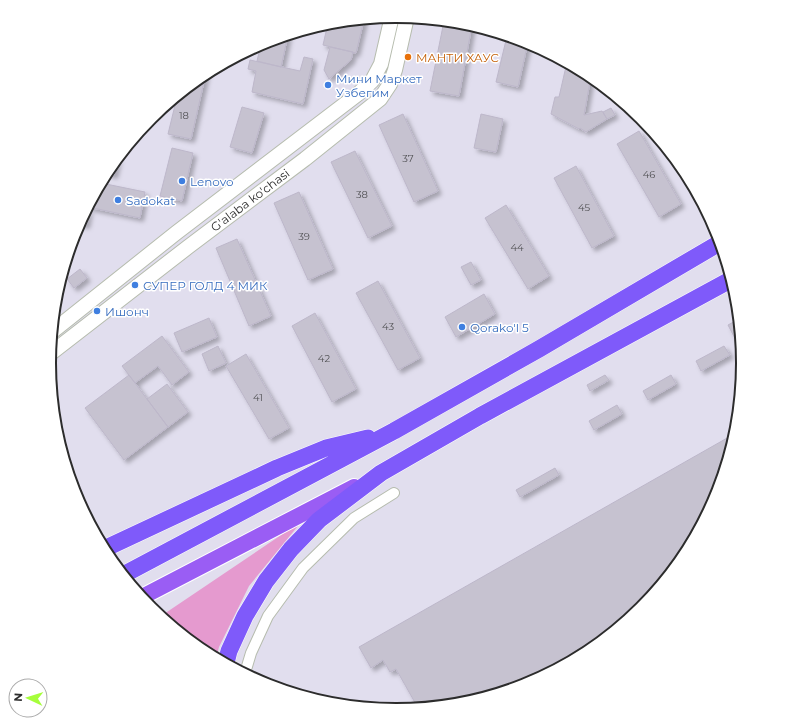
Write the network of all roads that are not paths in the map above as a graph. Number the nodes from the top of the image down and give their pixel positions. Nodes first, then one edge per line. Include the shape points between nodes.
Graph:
1 (390, 23) edge
2 (406, 23) edge
3 (261, 169) junction
4 (269, 186) junction
5 (715, 245) edge
6 (727, 282) edge
7 (58, 327) edge
8 (57, 349) edge
9 (394, 432) junction
10 (381, 473) junction
11 (394, 493) dead end
12 (110, 546) edge
13 (128, 571) edge
14 (148, 594) edge
15 (227, 658) edge
16 (246, 668) edge

1 - 3 main road, G'alaba ko'chasi via 381,64 372,81
2 - 4 main road, G'alaba ko'chasi via 395,70 380,99
3 - 4 main road
3 - 7 main road, G'alaba ko'chasi
4 - 8 main road, G'alaba ko'chasi
5 - 9 highway
6 - 10 highway
9 - 12 highway via 326,448 277,468
9 - 13 highway
10 - 14 main road
10 - 15 highway via 319,520 291,549 266,581 245,616
11 - 16 street via 354,518 303,568 268,616

